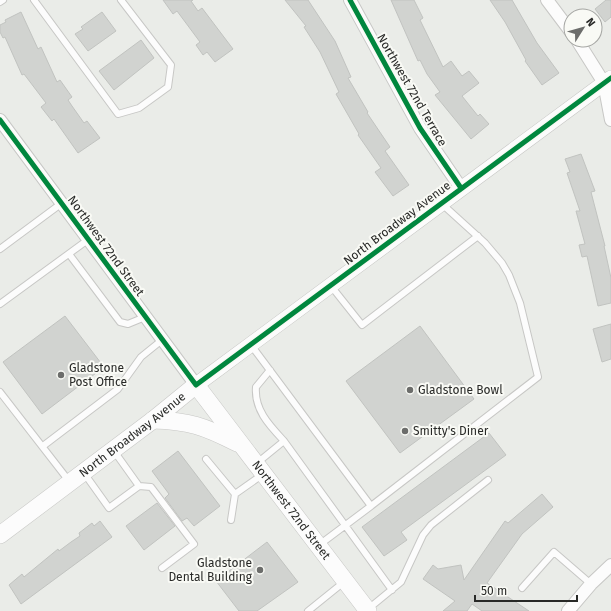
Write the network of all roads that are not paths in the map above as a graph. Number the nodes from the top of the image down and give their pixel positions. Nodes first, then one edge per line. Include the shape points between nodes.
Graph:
1 (2, 0) edge
2 (34, 0) edge
3 (121, 0) edge
4 (350, 0) edge
5 (547, 0) edge
6 (0, 2) edge
7 (563, 21) edge
8 (583, 48) edge
9 (608, 80) edge
10 (0, 120) edge
11 (611, 120) edge
12 (461, 188) junction
13 (62, 203) junction
14 (441, 203) junction
15 (478, 236) junction
16 (89, 239) junction
17 (0, 249) edge
18 (69, 254) junction
19 (331, 286) junction
20 (0, 304) edge
21 (145, 317) junction
22 (162, 340) junction
23 (251, 345) junction
24 (270, 370) junction
25 (196, 385) junction
26 (0, 392) edge
27 (152, 420) junction
28 (284, 441) junction
29 (241, 444) junction
30 (43, 446) junction
31 (113, 450) junction
32 (206, 459) dead end
33 (260, 469) junction
34 (77, 477) junction
35 (488, 480) dead end
36 (139, 486) junction
37 (235, 494) junction
38 (372, 506) junction
39 (231, 520) dead end
40 (345, 526) junction
41 (0, 535) edge
42 (318, 546) junction
43 (611, 565) edge
44 (162, 568) dead end
45 (345, 581) junction
46 (591, 584) junction
47 (522, 588) dead end
48 (392, 590) junction
49 (309, 611) edge
50 (367, 611) edge
51 (568, 611) edge

1 - 6 lane
2 - 3 lane via 118,114 139,108 168,87 172,65
4 - 12 street, Northwest 72nd Terrace via 420,128
5 - 7 street
8 - 9 street
9 - 11 street
9 - 12 street, North Broadway Avenue
10 - 13 street, Northwest 72nd Street
12 - 14 street, North Broadway Avenue
13 - 16 street, Northwest 72nd Street
13 - 17 lane
14 - 15 lane
14 - 19 street, North Broadway Avenue
15 - 19 lane via 362,325
15 - 38 lane via 509,275 520,303 538,377
16 - 18 lane
16 - 21 street, Northwest 72nd Street
18 - 20 lane
18 - 21 lane via 120,322 128,324
19 - 23 street, North Broadway Avenue
21 - 22 street, Northwest 72nd Street
22 - 25 street, Northwest 72nd Street
22 - 30 lane via 141,357 118,389
23 - 24 lane
23 - 25 street, North Broadway Avenue
24 - 28 lane via 256,387 257,405
24 - 38 lane
25 - 27 main road, North Broadway Avenue
25 - 29 main road, Northwest 72nd Street
26 - 30 lane
27 - 29 main road via 196,424
27 - 31 main road, North Broadway Avenue
28 - 33 lane
28 - 40 lane
29 - 33 main road, Northwest 72nd Street
30 - 34 lane
31 - 34 main road, North Broadway Avenue
31 - 36 lane
32 - 37 lane
33 - 37 lane
33 - 42 main road, Northwest 72nd Street
34 - 36 lane via 109,508
34 - 41 main road, North Broadway Avenue
35 - 48 lane via 431,525 423,535 400,582
36 - 44 lane via 151,487 194,544
37 - 39 lane
38 - 40 lane
40 - 42 lane
40 - 48 lane
42 - 45 main road, Northwest 72nd Street
43 - 46 street
45 - 49 lane
45 - 50 main road, Northwest 72nd Street
46 - 47 lane via 554,552
46 - 51 street
48 - 50 lane

